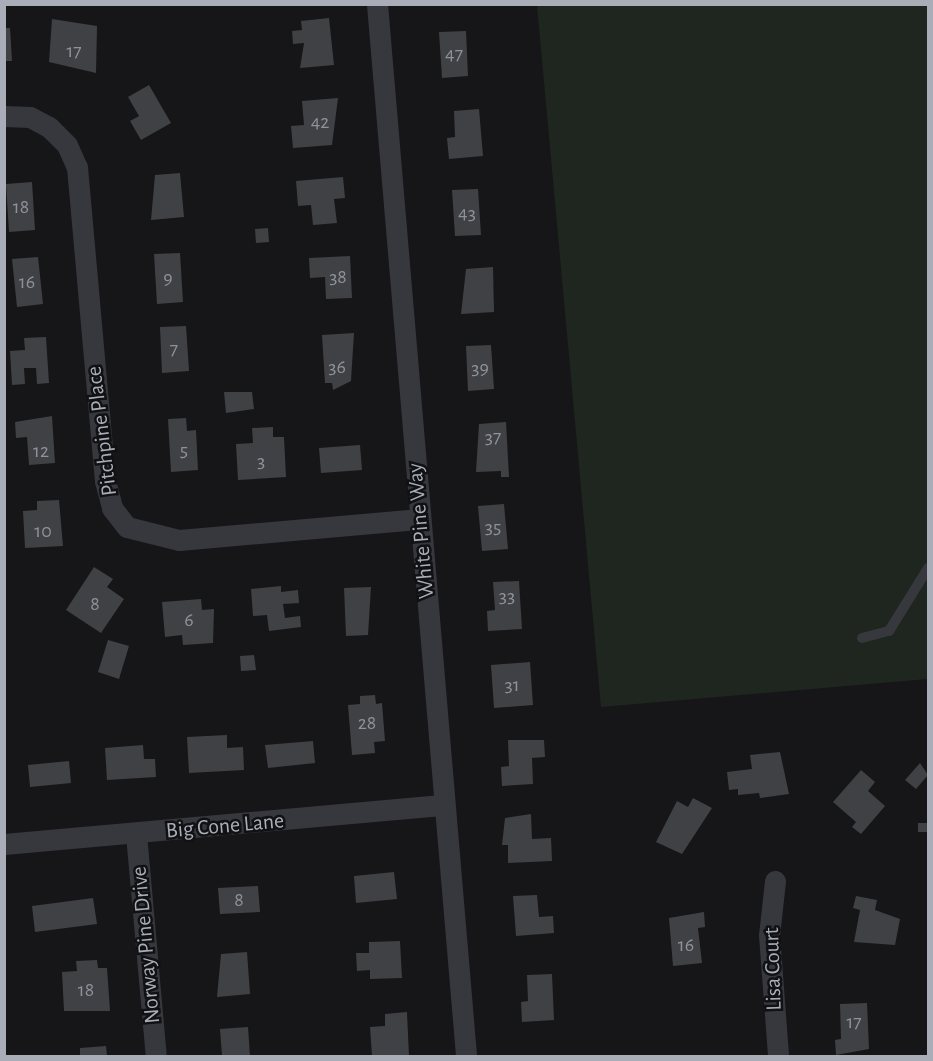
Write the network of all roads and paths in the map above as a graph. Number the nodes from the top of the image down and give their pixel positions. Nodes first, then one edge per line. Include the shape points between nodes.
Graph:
1 (377, 4) edge
2 (4, 116) edge
3 (420, 519) junction
4 (928, 568) edge
5 (862, 638) dead end
6 (444, 805) junction
7 (136, 834) junction
8 (4, 844) edge
9 (775, 881) dead end
10 (156, 1056) edge
11 (466, 1056) edge
12 (778, 1056) edge

1 - 3 street, White Pine Way
2 - 3 street, Pitchpine Place via 30,117 49,127 67,145 77,167 105,482 112,508 127,527 179,540
3 - 6 street, White Pine Way
4 - 5 lane via 889,631
6 - 7 street, Big Cone Lane
6 - 11 street, White Pine Way
7 - 8 street, Big Cone Lane
7 - 10 street, Norway Pine Drive
9 - 12 street, Lisa Court via 769,935

